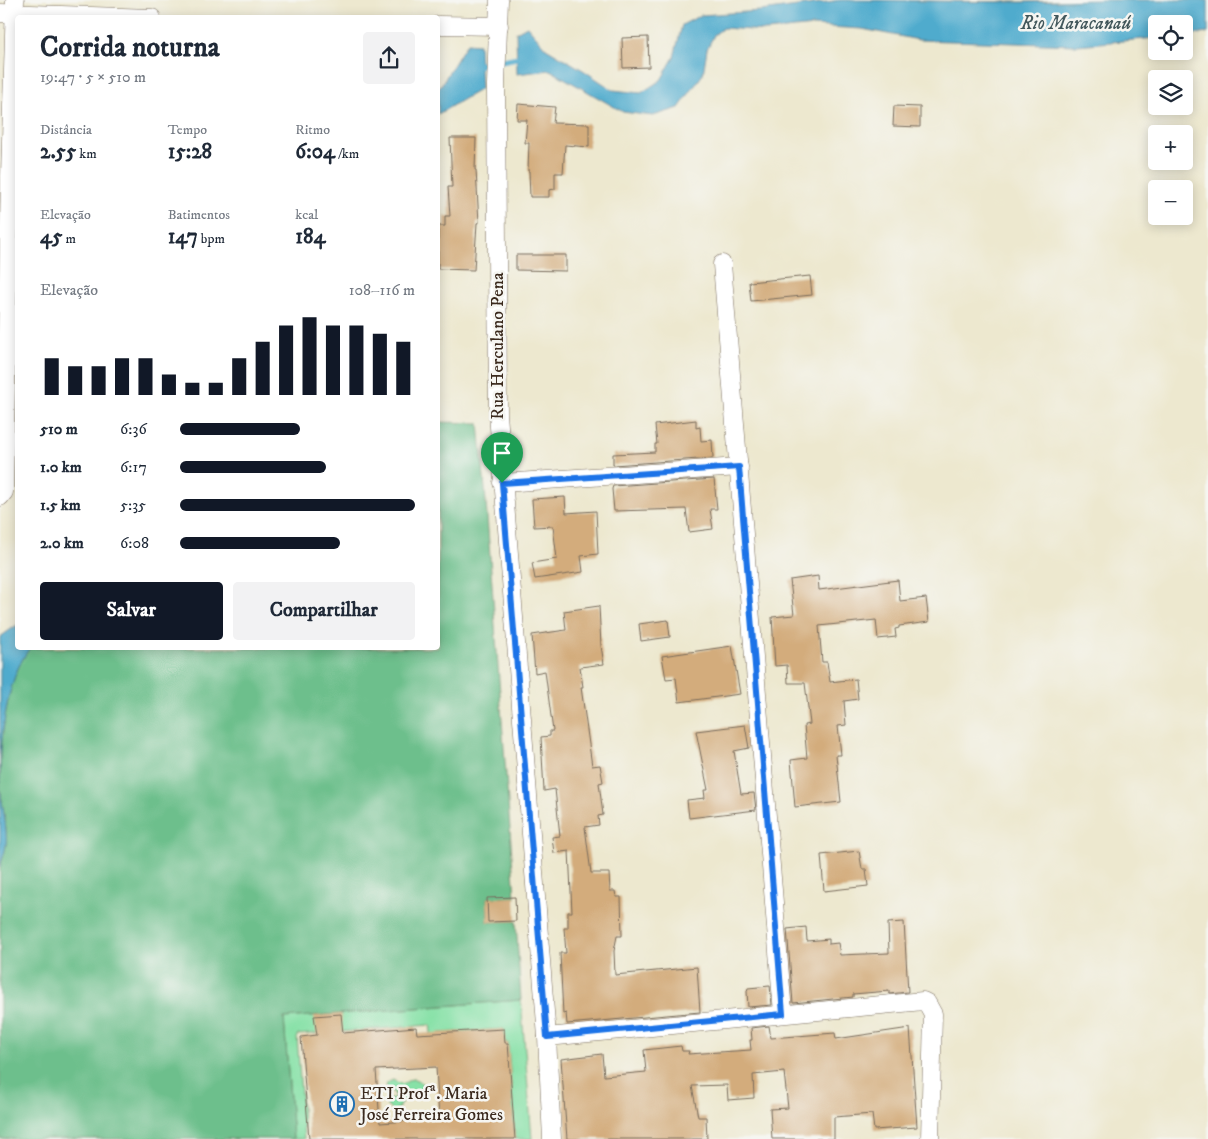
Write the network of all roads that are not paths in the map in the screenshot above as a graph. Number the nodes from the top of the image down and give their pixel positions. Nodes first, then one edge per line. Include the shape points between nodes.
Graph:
1 (499, 0) edge
2 (10, 9) edge
3 (105, 15) edge
4 (440, 25) edge
5 (498, 32) junction
6 (9, 261) edge
7 (722, 264) dead end
8 (739, 467) junction
9 (502, 483) junction
10 (0, 497) edge
11 (783, 1014) junction
12 (547, 1037) junction
13 (552, 1139) edge
14 (930, 1139) edge

1 - 5 street, Rua Herculano Pena
2 - 3 street
2 - 6 street
4 - 5 street
5 - 9 street, Rua Herculano Pena via 498,414
6 - 10 street via 4,492
7 - 8 street
8 - 9 street
8 - 11 street
9 - 12 street, Rua Herculano Pena
11 - 12 street
11 - 14 street via 919,1000 927,1003 933,1014
12 - 13 street, Rua Herculano Pena

